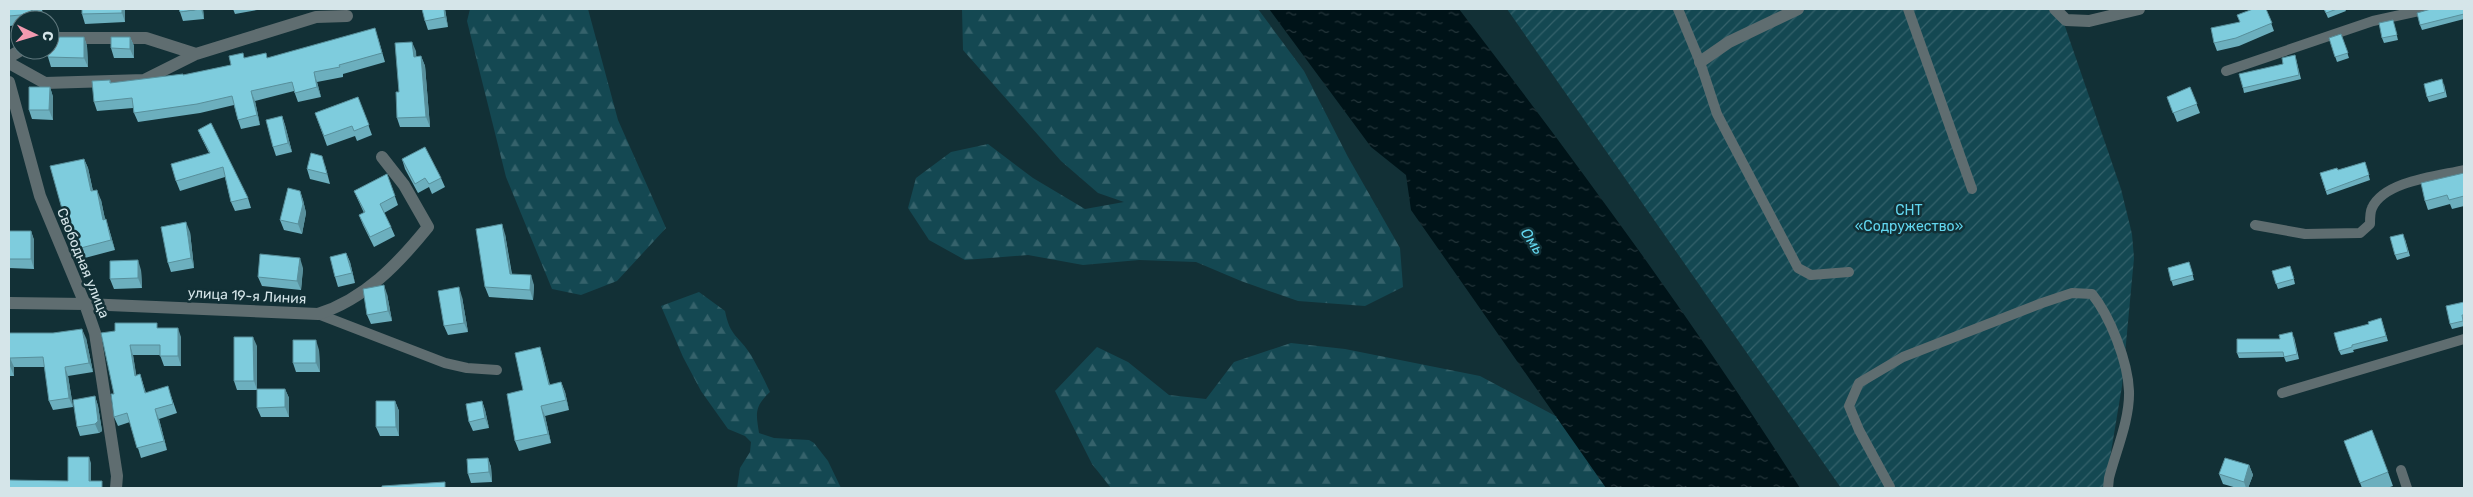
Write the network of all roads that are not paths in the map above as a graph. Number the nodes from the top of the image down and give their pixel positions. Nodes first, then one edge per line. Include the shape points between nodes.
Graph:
1 (1678, 9) edge
2 (1798, 9) edge
3 (1908, 9) edge
4 (2054, 9) edge
5 (2139, 9) edge
6 (2428, 9) edge
7 (315, 13) edge
8 (347, 16) dead end
9 (60, 38) edge
10 (196, 54) junction
11 (1700, 62) junction
12 (9, 64) edge
13 (2226, 71) dead end
14 (9, 82) edge
15 (382, 157) dead end
16 (2464, 170) edge
17 (1972, 189) dead end
18 (2254, 225) dead end
19 (1849, 272) dead end
20 (9, 303) edge
21 (85, 304) junction
22 (318, 314) junction
23 (2464, 339) edge
24 (497, 370) dead end
25 (2282, 392) dead end
26 (2401, 470) dead end
27 (116, 488) edge
28 (1890, 488) edge
29 (2108, 488) edge
30 (2407, 488) edge

1 - 11 lane
2 - 11 street via 1729,42
3 - 17 lane
4 - 5 street via 2066,20 2089,21
6 - 13 lane via 2373,21
7 - 8 street
7 - 10 street
9 - 10 street via 146,38
10 - 12 street via 144,80 45,82
11 - 19 lane via 1717,114 1798,268 1811,275
14 - 21 street, Свободная улица via 40,196
15 - 22 street, улица 19-я Линия via 404,185 428,227 402,260 372,286 338,308
16 - 18 lane via 2393,187 2381,195 2371,209 2370,224 2360,233 2305,234
20 - 21 street, улица 19-я Линия
21 - 22 street, улица 19-я Линия
21 - 27 street, Свободная улица via 95,333 117,476
22 - 24 lane via 445,363
23 - 25 lane
26 - 30 lane
28 - 29 lane via 1849,406 1859,383 1903,357 2072,293 2092,294 2104,309 2124,364 2129,390

